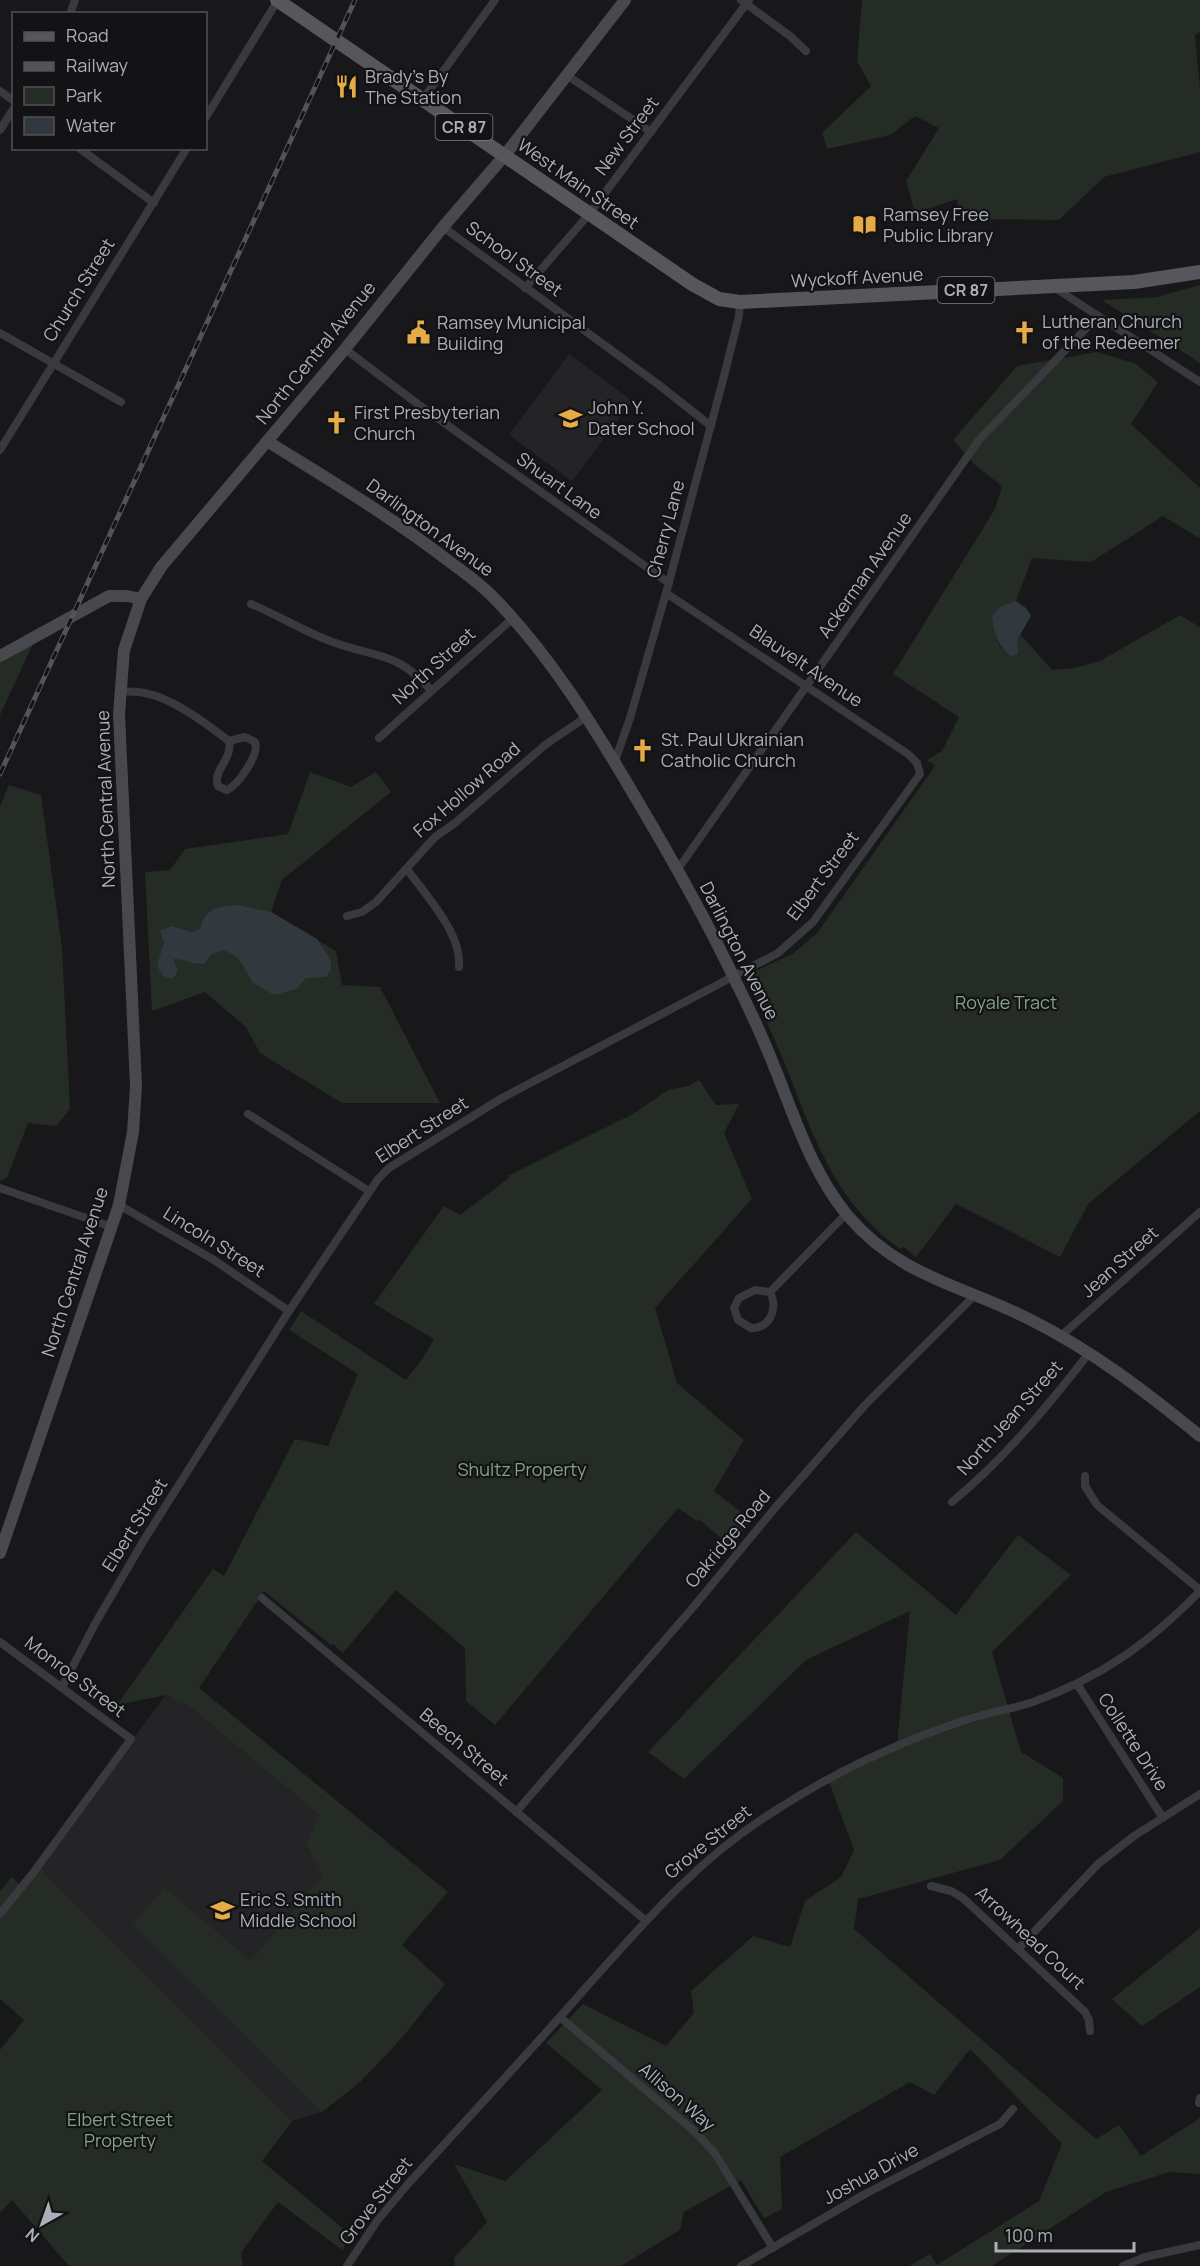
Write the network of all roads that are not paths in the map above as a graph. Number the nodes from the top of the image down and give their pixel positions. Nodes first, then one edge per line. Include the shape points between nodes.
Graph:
1 (277, 0) edge
2 (495, 0) edge
3 (625, 0) edge
4 (746, 1) edge
5 (806, 51) dead end
6 (568, 76) junction
7 (423, 99) junction
8 (12, 111) edge
9 (207, 115) edge
10 (0, 130) edge
11 (651, 132) junction
12 (82, 150) edge
13 (186, 150) edge
14 (505, 155) junction
15 (154, 203) junction
16 (590, 213) junction
17 (443, 227) junction
18 (1200, 272) edge
19 (1051, 285) junction
20 (525, 288) junction
21 (735, 302) junction
22 (1098, 316) junction
23 (0, 333) edge
24 (345, 349) junction
25 (51, 364) junction
26 (1200, 382) edge
27 (121, 402) dead end
28 (711, 426) junction
29 (267, 441) junction
30 (0, 450) edge
31 (667, 588) junction
32 (141, 599) junction
33 (251, 604) dead end
34 (512, 619) junction
35 (0, 656) edge
36 (807, 686) junction
37 (431, 690) junction
38 (120, 691) junction
39 (586, 717) junction
40 (379, 738) dead end
41 (229, 741) junction
42 (615, 761) junction
43 (920, 774) joint
44 (407, 869) junction
45 (678, 869) junction
46 (347, 916) dead end
47 (459, 967) dead end
48 (734, 977) junction
49 (248, 1114) dead end
50 (0, 1189) edge
51 (369, 1191) junction
52 (119, 1205) junction
53 (1200, 1212) edge
54 (846, 1214) junction
55 (112, 1227) junction
56 (770, 1292) junction
57 (975, 1295) junction
58 (289, 1311) junction
59 (1061, 1336) junction
60 (1089, 1353) junction
61 (1200, 1436) edge
62 (1085, 1476) dead end
63 (952, 1502) dead end
64 (0, 1553) edge
65 (1200, 1591) edge
66 (262, 1598) dead end
67 (0, 1642) edge
68 (1077, 1684) junction
69 (62, 1688) junction
70 (1200, 1794) edge
71 (516, 1812) junction
72 (1163, 1818) junction
73 (932, 1886) dead end
74 (0, 1914) edge
75 (645, 1920) junction
76 (1018, 1949) junction
77 (560, 2017) junction
78 (1090, 2031) dead end
79 (1200, 2098) edge
80 (1199, 2103) edge
81 (1013, 2109) dead end
82 (1200, 2245) edge
83 (773, 2248) junction
84 (346, 2266) edge
85 (741, 2266) edge
86 (1123, 2266) edge

1 - 7 main road, West Main Street / CR 87
1 - 9 street
2 - 7 street
3 - 6 main road, North Central Avenue
4 - 5 street
4 - 11 street, New Street
6 - 11 street
6 - 14 main road, North Central Avenue
7 - 14 main road, West Main Street / CR 87
8 - 10 street
11 - 16 street, New Street
12 - 15 street
13 - 15 street, Church Street
14 - 16 main road, West Main Street / CR 87
14 - 17 main road, North Central Avenue
15 - 25 street, Church Street
16 - 20 street, New Street
16 - 21 main road, West Main Street / CR 87 via 706,294
17 - 20 street, School Street
17 - 24 main road, North Central Avenue
18 - 19 main road, Wyckoff Avenue / CR 87 via 1134,282
19 - 21 main road, Wyckoff Avenue / CR 87
19 - 22 street
20 - 28 street, School Street
21 - 28 street, Cherry Lane via 739,316
22 - 26 street
22 - 36 street, Ackerman Avenue via 979,440
23 - 25 street
24 - 29 main road, North Central Avenue
24 - 31 street, Shuart Lane
25 - 27 street
25 - 30 street, Church Street
28 - 31 street, Cherry Lane
29 - 32 main road, North Central Avenue via 160,567
29 - 34 main road, Darlington Avenue via 432,548 493,596
31 - 36 street, Blauvelt Avenue
31 - 42 street, Cherry Lane
32 - 35 main road via 109,596
32 - 38 main road, North Central Avenue via 124,650
33 - 37 street via 329,641 395,660 410,668
34 - 37 street, North Street
34 - 39 main road, Darlington Avenue
36 - 43 street, Blauvelt Avenue via 908,754
36 - 45 street, Ackerman Avenue
37 - 40 street, North Street
38 - 41 street via 160,698
38 - 52 main road, North Central Avenue via 136,1086 133,1132
39 - 42 main road, Darlington Avenue
39 - 44 street, Fox Hollow Road via 545,745 435,837
41 - 41 street via 230,753 216,781 227,790 236,784 257,746 245,737
42 - 45 main road, Darlington Avenue
43 - 48 street, Elbert Street via 813,922 777,953
44 - 46 street, Fox Hollow Road via 376,902
44 - 47 street via 455,940
45 - 48 main road, Darlington Avenue
48 - 51 street, Elbert Street via 502,1098 389,1168
48 - 54 main road, Darlington Avenue via 802,1138
49 - 51 street
50 - 55 street
51 - 58 street, Elbert Street
52 - 55 main road, North Central Avenue
52 - 58 street, Lincoln Street via 214,1260
53 - 59 street, Jean Street
54 - 56 street
54 - 57 main road, Darlington Avenue via 872,1241 905,1265
55 - 64 main road, North Central Avenue
56 - 56 street via 755,1290 739,1298 735,1315 744,1326 757,1328 769,1320 774,1306
57 - 59 main road, Darlington Avenue
57 - 71 street, Oakridge Road via 865,1405
58 - 69 street, Elbert Street via 126,1570
59 - 60 main road, Darlington Avenue
60 - 61 main road, Darlington Avenue via 1139,1386
60 - 63 street, North Jean Street via 1046,1409
62 - 65 street via 1085,1485 1097,1505
65 - 68 street, Grove Street via 1152,1637
66 - 71 street, Beech Street
67 - 69 street, Monroe Street
68 - 72 street, Collette Drive
68 - 75 street, Grove Street via 1030,1703 922,1736 834,1776 744,1831 692,1873
69 - 74 street, Monroe Street via 131,1739
70 - 72 street
71 - 75 street, Beech Street
72 - 76 street via 1098,1864
73 - 76 street, Arrowhead Court via 960,1896
75 - 77 street, Grove Street
76 - 78 street, Arrowhead Court via 1085,2012
77 - 83 street, Allison Way via 714,2152
77 - 84 street, Grove Street via 386,2209
79 - 80 street
81 - 83 street, Joshua Drive via 1000,2124 865,2194
82 - 86 street
83 - 85 street, Joshua Drive

